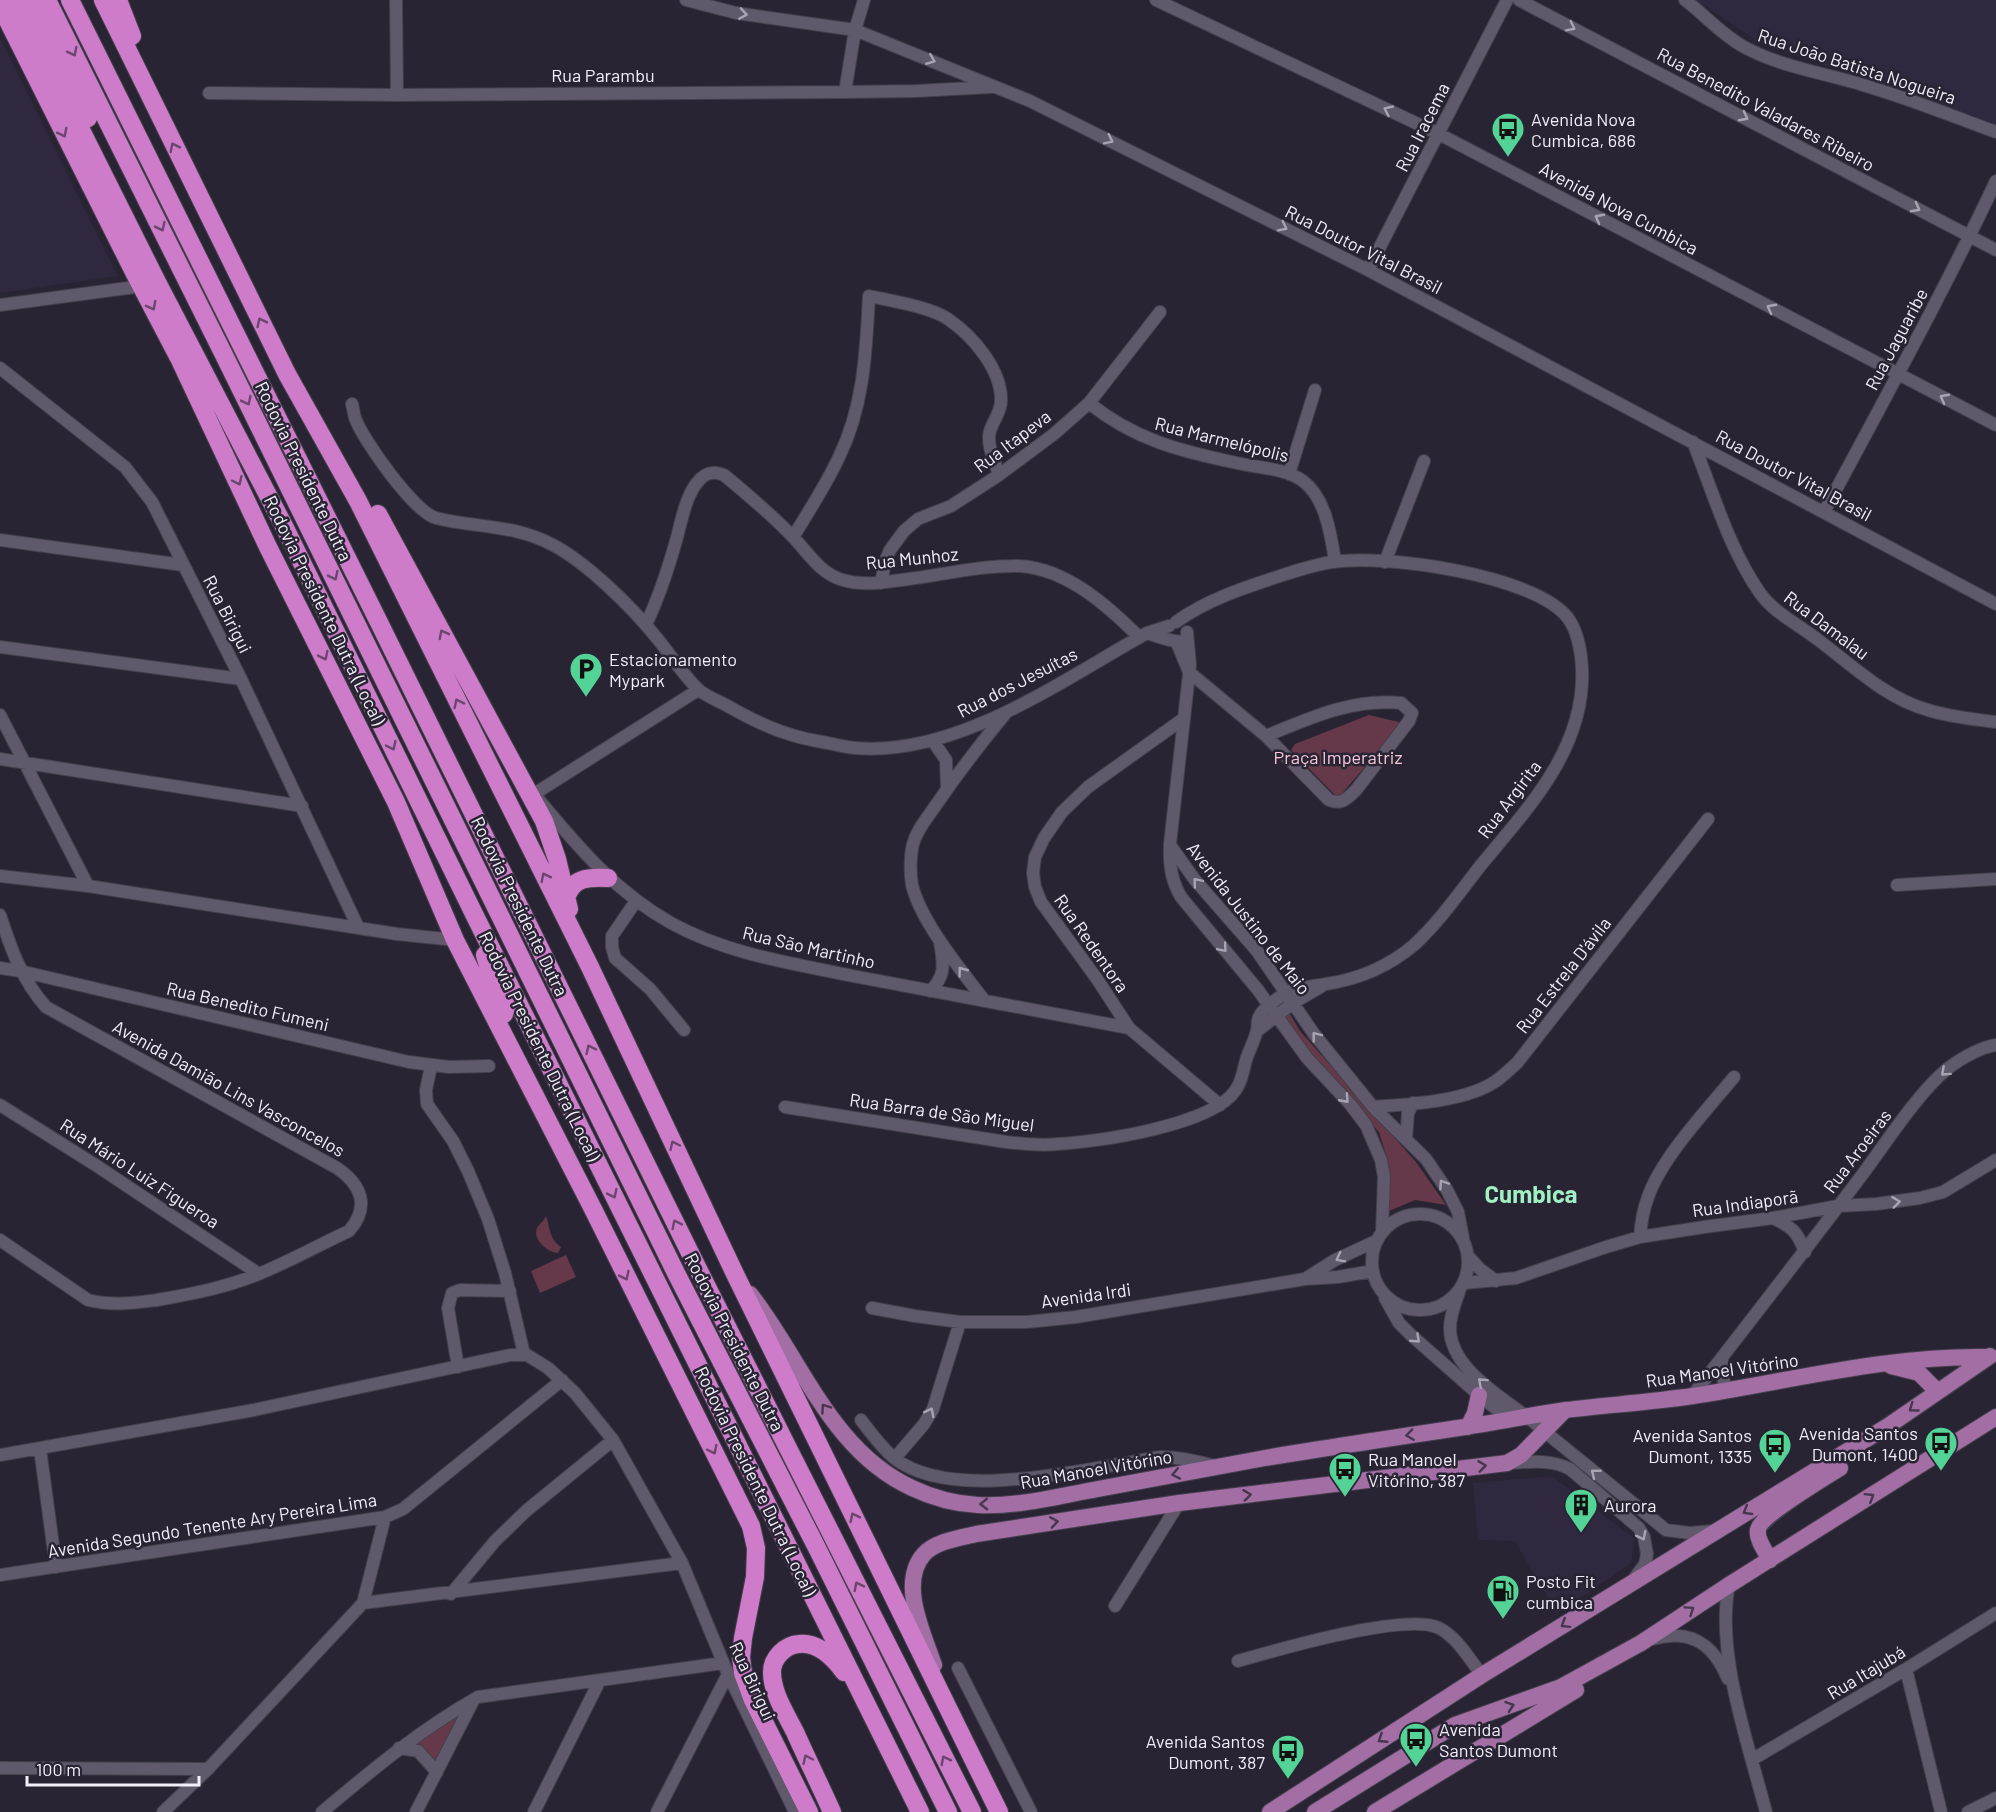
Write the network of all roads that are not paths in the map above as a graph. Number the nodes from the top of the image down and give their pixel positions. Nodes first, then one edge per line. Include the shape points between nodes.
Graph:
1 (16, 0) edge
2 (32, 0) edge
3 (47, 0) edge
4 (70, 0) edge
5 (103, 0) edge
6 (118, 0) edge
7 (396, 0) edge
8 (686, 0) edge
9 (864, 0) edge
10 (1156, 0) edge
11 (1508, 0) edge
12 (1519, 0) edge
13 (1685, 0) edge
14 (0, 5) edge
15 (855, 30) junction
16 (996, 86) junction
17 (845, 92) junction
18 (209, 93) dead end
19 (397, 94) junction
20 (156, 111) junction
21 (1996, 132) edge
22 (1439, 134) junction
23 (1996, 181) edge
24 (1970, 236) junction
25 (1996, 250) edge
26 (1368, 270) junction
27 (157, 282) junction
28 (135, 287) dead end
29 (0, 305) edge
30 (1160, 312) dead end
31 (0, 368) edge
32 (287, 374) junction
33 (1898, 374) junction
34 (1315, 390) dead end
35 (1089, 403) junction
36 (352, 404) dead end
37 (1996, 425) edge
38 (1693, 442) junction
39 (1424, 461) dead end
40 (1289, 474) junction
41 (999, 475) junction
42 (1824, 512) junction
43 (793, 537) junction
44 (0, 540) edge
45 (1335, 561) junction
46 (1385, 562) junction
47 (183, 565) junction
48 (881, 583) junction
49 (1996, 604) edge
50 (646, 624) junction
51 (1177, 631) junction
52 (1143, 635) junction
53 (0, 647) edge
54 (1189, 672) junction
55 (241, 680) junction
56 (698, 690) junction
57 (1007, 711) junction
58 (0, 715) edge
59 (1183, 719) junction
60 (1996, 722) edge
61 (966, 729) junction
62 (1266, 736) junction
63 (1156, 738) junction
64 (933, 741) junction
65 (1180, 746) junction
66 (973, 753) junction
67 (0, 759) edge
68 (23, 762) junction
69 (948, 788) junction
70 (532, 795) junction
71 (302, 806) junction
72 (1708, 819) dead end
73 (1170, 843) junction
74 (0, 876) edge
75 (608, 878) junction
76 (1996, 879) edge
77 (1897, 885) dead end
78 (88, 886) junction
79 (566, 899) junction
80 (636, 901) junction
81 (0, 915) edge
82 (475, 916) junction
83 (358, 927) junction
84 (455, 940) junction
85 (940, 941) junction
86 (590, 967) junction
87 (0, 968) edge
88 (20, 971) junction
89 (930, 991) junction
90 (1289, 998) junction
91 (984, 1000) junction
92 (1269, 1005) junction
93 (1276, 1017) junction
94 (1129, 1028) junction
95 (684, 1030) dead end
96 (1257, 1031) junction
97 (1996, 1045) edge
98 (431, 1066) junction
99 (489, 1066) dead end
100 (1734, 1077) dead end
101 (1413, 1103) junction
102 (0, 1105) edge
103 (1220, 1105) junction
104 (785, 1107) dead end
105 (1373, 1107) junction
106 (552, 1130) junction
107 (1406, 1139) junction
108 (1996, 1160) edge
109 (1838, 1206) junction
110 (1773, 1218) junction
111 (1379, 1237) junction
112 (1463, 1238) junction
113 (1640, 1238) junction
114 (0, 1240) edge
115 (1805, 1252) junction
116 (1468, 1256) junction
117 (1373, 1271) junction
118 (259, 1274) junction
119 (735, 1274) junction
120 (1305, 1279) junction
121 (1496, 1281) junction
122 (1462, 1287) junction
123 (510, 1291) junction
124 (1382, 1292) junction
125 (872, 1308) dead end
126 (960, 1322) junction
127 (524, 1354) junction
128 (1992, 1354) edge
129 (1722, 1357) junction
130 (1885, 1364) junction
131 (458, 1366) junction
132 (562, 1380) junction
133 (1727, 1390) junction
134 (1937, 1391) junction
135 (1479, 1395) junction
136 (1692, 1396) junction
137 (1565, 1410) junction
138 (1529, 1416) junction
139 (1996, 1417) edge
140 (1509, 1419) junction
141 (861, 1420) dead end
142 (1888, 1426) junction
143 (1468, 1427) junction
144 (1544, 1431) junction
145 (613, 1440) junction
146 (40, 1449) junction
147 (0, 1455) edge
148 (894, 1458) junction
149 (1507, 1463) junction
150 (1216, 1467) junction
151 (1179, 1503) junction
152 (385, 1517) junction
153 (1716, 1530) junction
154 (1770, 1560) junction
155 (682, 1563) junction
156 (56, 1567) junction
157 (0, 1575) edge
158 (1632, 1582) junction
159 (1729, 1585) junction
160 (451, 1594) junction
161 (363, 1604) junction
162 (1115, 1606) dead end
163 (1996, 1613) edge
164 (1641, 1643) junction
165 (1238, 1661) dead end
166 (1598, 1667) junction
167 (726, 1668) junction
168 (958, 1668) dead end
169 (1906, 1669) junction
170 (1482, 1675) junction
171 (600, 1680) junction
172 (1736, 1697) junction
173 (864, 1698) junction
174 (474, 1700) junction
175 (954, 1720) junction
176 (399, 1748) junction
177 (1753, 1760) junction
178 (0, 1768) edge
179 (208, 1769) junction
180 (437, 1772) junction
181 (1996, 1798) edge
182 (163, 1812) edge
183 (322, 1812) edge
184 (416, 1812) edge
185 (534, 1812) edge
186 (657, 1812) edge
187 (795, 1812) edge
188 (809, 1812) edge
189 (832, 1812) edge
190 (920, 1812) edge
191 (948, 1812) edge
192 (972, 1812) edge
193 (999, 1812) edge
194 (1031, 1812) edge
195 (1270, 1812) edge
196 (1315, 1812) edge
197 (1375, 1812) edge
198 (1766, 1812) edge
199 (1941, 1812) edge
200 (1968, 1812) edge

1 - 27 highway
2 - 27 highway via 148,242
3 -> 191 highway, Rodovia Presidente Dutra via 676,1273
192 -> 4 highway, Rodovia Presidente Dutra
5 - 20 highway, Rodovia Presidente Dutra
6 - 20 highway via 156,96
7 - 19 street
8 -> 15 street, Rua Doutor Vital Brasil via 736,13
9 - 15 street
22 -> 10 street, Avenida Nova Cumbica
11 - 22 street, Rua Iracema
12 -> 24 street, Rua Benedito Valadares Ribeiro
13 - 21 street, Rua João Batista Nogueira via 1727,35 1761,55 1881,90
14 -> 84 highway via 179,358 268,547 396,802
15 -> 16 street, Rua Doutor Vital Brasil
15 - 17 street
16 - 17 street, Rua Parambu
16 -> 26 street, Rua Doutor Vital Brasil
17 - 19 street, Rua Parambu
18 - 19 street, Rua Parambu
32 -> 20 highway, Rodovia Presidente Dutra
22 - 26 street, Rua Iracema
33 -> 22 street, Avenida Nova Cumbica
23 - 24 street, Rua Jaguaribe
24 - 25 street, Rua Benedito Valadares Ribeiro
24 - 33 street, Rua Jaguaribe
26 - 38 street, Rua Doutor Vital Brasil
27 -> 82 highway, Rodovia Presidente Dutra (Local) via 285,528
28 - 29 street
30 - 35 street, Rua Itapeva
31 - 47 street, Rua Birigui via 124,467 152,502
70 -> 32 highway via 306,388
86 -> 32 highway, Rodovia Presidente Dutra via 358,501
37 -> 33 street, Avenida Nova Cumbica
33 - 42 street, Rua Jaguaribe
34 - 40 street
35 - 40 street, Rua Marmelópolis via 1110,420 1146,439
35 - 41 street, Rua Itapeva
36 - 50 street, Rua dos Jesuítas via 369,445 418,507 433,517 498,526 554,545 590,571
38 - 42 street, Rua Doutor Vital Brasil
38 - 60 street, Rua Damalau via 1733,543 1753,582 1772,607 1864,676 1905,700 1926,710
39 - 46 street
40 - 45 street, Rua Marmelópolis via 1305,482 1314,493 1330,534
41 - 43 street via 989,440 1001,407 992,365 948,319 869,296 864,375 855,415 840,456
41 - 48 street, Rua Itapeva via 951,506 909,526 890,550
42 - 49 street, Rua Doutor Vital Brasil
43 - 48 street, Rua Munhoz via 828,573 842,580
43 - 50 street, Rua Munhoz via 724,475 707,473 694,486
44 - 47 street
45 - 46 street, Rua Argirita
45 - 51 street via 1244,588 1208,604
46 - 90 street, Rua Argirita via 1478,575 1521,588 1555,605 1568,619 1581,654 1579,710 1561,758 1537,797 1416,942 1380,969 1359,977 1308,985
47 - 55 street, Rua Birigui
48 - 52 street, Rua Munhoz via 995,566 1022,566 1072,582
50 - 56 street, Rua dos Jesuítas
51 - 52 street
51 - 54 street
52 - 57 street, Rua dos Jesuítas
53 - 55 street
54 - 59 street
54 - 62 street
55 - 71 street, Rua Birigui
56 - 64 street, Rua dos Jesuítas via 758,723 806,739 856,748
56 - 70 street
57 - 61 street, Rua dos Jesuítas
57 - 66 street
58 - 68 street
59 - 63 street, Rua Redentora
59 - 65 street
61 - 64 street, Rua dos Jesuítas
61 - 66 street
62 - 62 street via 1325,712 1373,701 1401,703 1412,713 1356,790 1341,802 1329,800
63 - 65 street
63 - 94 street, Rua Redentora via 1088,787 1062,812 1044,837 1033,873 1041,902
64 - 69 street via 946,760
65 - 73 street
66 - 69 street
67 - 68 street
68 - 71 street
68 - 78 street
69 - 85 street via 921,827 912,854 912,885
70 - 75 street, Rua São Martinho
70 - 79 highway via 557,859
71 - 83 street, Rua Birigui
72 - 101 street, Rua Estrela D'ávila via 1517,1064 1494,1082 1463,1095
90 -> 73 street, Avenida Justino de Maio via 1257,951 1195,880
73 -> 92 street, Avenida Justino de Maio via 1170,872 1181,897
74 - 78 street
75 - 79 highway via 575,883 568,889
75 - 80 street, Rua São Martinho
76 - 77 street
78 - 83 street
79 - 86 highway
80 - 89 street, Rua São Martinho via 700,937 742,952
80 - 95 street via 612,936 615,957 650,989
81 - 88 street, Avenida Damião Lins Vasconcelos
82 - 106 highway via 497,997
82 -> 173 highway, Rodovia Presidente Dutra (Local)
83 - 84 street
84 - 106 highway
85 - 89 street via 942,977
91 -> 85 street
119 -> 86 highway, Rodovia Presidente Dutra
87 - 88 street, Rua Benedito Fumeni
88 - 98 street, Rua Benedito Fumeni
88 - 118 street, Avenida Damião Lins Vasconcelos via 46,1007 337,1168 353,1181 361,1211 349,1231
89 - 91 street, Rua São Martinho
90 - 92 street, Rua Argirita
90 - 93 street, Rua Argirita
105 -> 90 street, Avenida Justino de Maio
91 - 94 street, Rua São Martinho
92 - 93 street, Avenida Justino de Maio
92 - 96 street, Rua Barra de São Miguel via 1259,1016
93 - 96 street
93 -> 111 street, Avenida Justino de Maio via 1366,1125 1384,1177
94 - 103 street, Rua Redentora
96 - 103 street, Rua Barra de São Miguel via 1236,1090
97 -> 109 street, Rua Aroeiras via 1984,1047 1946,1070
98 - 99 street, Rua Benedito Fumeni
98 - 123 street via 427,1104 468,1171 488,1219
100 - 113 street via 1657,1178 1645,1206
101 - 105 street, Rua Estrela D'ávila
101 - 107 street
102 - 118 street, Rua Mário Luiz Figueroa
103 - 104 street, Rua Barra de São Miguel via 1163,1127 1047,1145
105 - 107 street, Avenida Justino de Maio
106 -> 188 highway via 751,1526 756,1548 755,1577 743,1638 743,1673
112 -> 107 street, Avenida Justino de Maio via 1458,1212 1447,1190 1426,1159
109 -> 108 street, Rua Indiaporã via 1943,1192
109 - 110 street, Rua Indiaporã
109 - 115 street, Rua Aroeiras
110 - 113 street, Rua Indiaporã
110 - 115 street via 1796,1232
111 - 112 street via 1399,1218 1416,1213 1447,1221
111 - 117 street
111 -> 120 street, Avenida Irdi
112 - 116 street
113 - 121 street, Rua Indiaporã via 1537,1272
114 - 118 street, Avenida Damião Lins Vasconcelos via 88,1300 105,1304 175,1297 223,1287
115 - 129 street, Rua Aroeiras
116 - 121 street
116 - 122 street
117 - 120 street, Avenida Irdi
117 - 124 street
150 -> 119 main road, Rua Manoel Vitórino via 1009,1504 945,1500 915,1489 866,1459 846,1437 766,1314
175 -> 119 highway, Rodovia Presidente Dutra
120 - 126 street, Avenida Irdi via 1076,1317
121 - 122 street, Rua Indiaporã
122 - 124 street via 1445,1304 1416,1311 1390,1301
138 -> 122 street via 1491,1391 1459,1357 1450,1330
123 - 127 street
123 - 131 street via 452,1293 448,1308
124 -> 135 street via 1399,1323
125 - 126 street, Avenida Irdi
148 -> 126 street via 933,1409
127 - 131 street
127 - 132 street, Rua Birigui
128 - 130 main road, Rua Manoel Vitórino
128 - 134 main road
129 - 133 street
129 - 136 street, Rua Aroeiras
130 - 133 main road, Rua Manoel Vitórino
130 - 134 main road, Rua Manoel Vitórino via 1919,1373
131 - 146 street via 254,1410
132 - 145 street, Rua Birigui
132 - 152 street, Avenida Segundo Tenente Ary Pereira Lima via 403,1509
133 - 136 main road, Rua Manoel Vitórino
134 -> 142 main road
135 - 140 street
135 - 143 main road
136 - 137 main road, Rua Manoel Vitórino
137 - 138 main road, Rua Manoel Vitórino
137 - 144 main road
138 - 140 main road, Rua Manoel Vitórino
138 - 144 street
154 -> 139 main road
140 - 143 main road, Rua Manoel Vitórino
141 - 148 street
142 -> 153 main road
142 - 154 main road via 1844,1465 1761,1523 1757,1531
143 -> 150 main road, Rua Manoel Vitórino
144 - 149 main road via 1521,1455
153 -> 144 street via 1666,1530
145 - 155 street, Rua Birigui
145 - 160 street via 526,1511
146 - 147 street
146 - 156 street
148 - 150 street via 926,1475 985,1481 1160,1457 1190,1459
151 -> 149 main road
149 -> 158 street via 1559,1463 1639,1528 1647,1554
151 - 162 street
175 -> 151 main road via 914,1608 912,1589 924,1554 950,1540 976,1534
152 - 156 street, Avenida Segundo Tenente Ary Pereira Lima
152 - 161 street
153 - 158 main road
154 - 159 main road
155 - 160 street
155 - 167 street, Rua Birigui
156 - 157 street, Avenida Segundo Tenente Ary Pereira Lima
158 -> 170 main road
164 -> 159 main road
159 - 172 street via 1725,1616
160 - 161 street
161 - 179 street
163 - 169 street, Rua Itajubá
164 - 166 main road
164 - 172 street via 1677,1635 1700,1642 1720,1660
165 - 170 street via 1296,1644 1420,1623 1451,1636
196 -> 166 main road via 1455,1725 1537,1697
166 - 197 main road via 1582,1686
167 - 171 street
167 - 186 street
167 - 187 street, Rua Birigui
168 - 194 street
169 - 177 street, Rua Itajubá
169 - 199 street
170 -> 195 main road
171 - 174 street via 491,1694
171 - 185 street
172 - 177 street
189 -> 173 highway via 776,1693 772,1671 775,1661 790,1646 811,1645 831,1657
173 - 190 highway, Rodovia Presidente Dutra (Local)
174 - 176 street
174 - 180 street
175 - 193 highway, Rodovia Presidente Dutra
176 - 180 street via 417,1751
176 - 183 street
177 - 198 street
178 - 179 street
179 - 182 street
180 - 184 street
181 - 200 street

